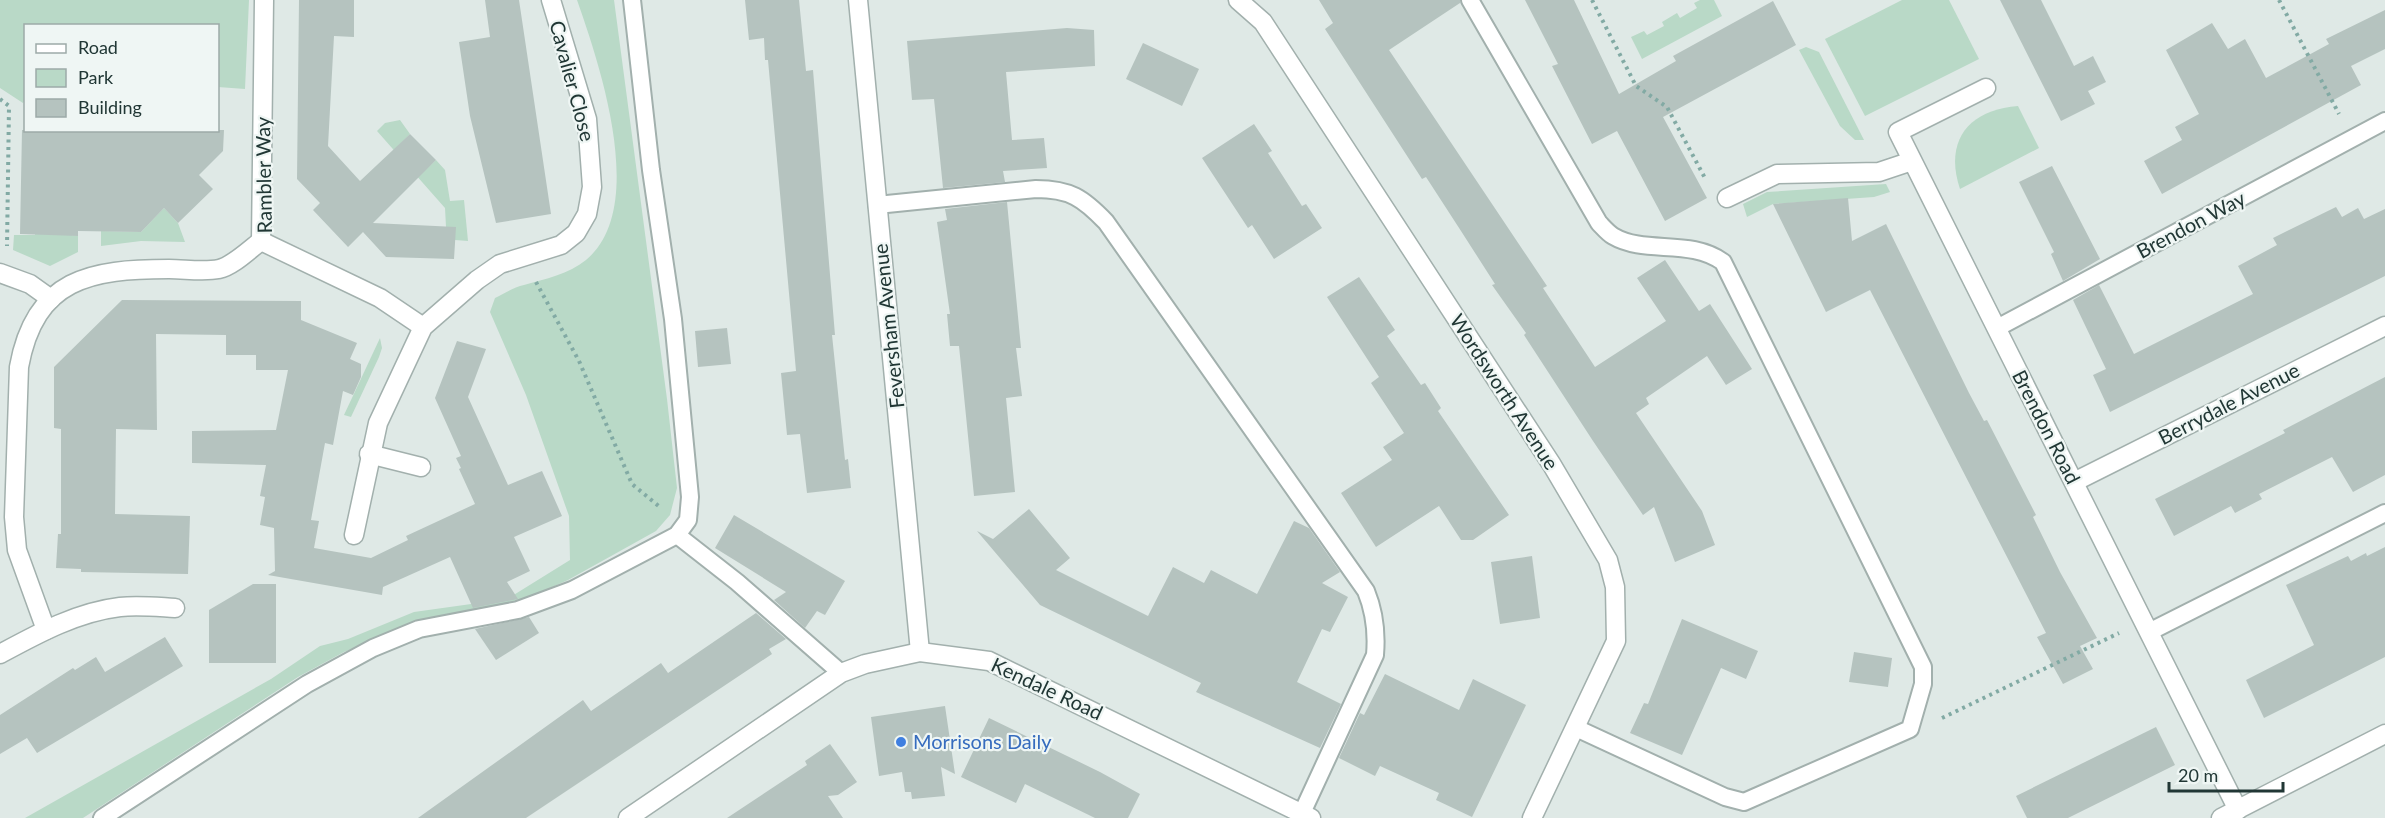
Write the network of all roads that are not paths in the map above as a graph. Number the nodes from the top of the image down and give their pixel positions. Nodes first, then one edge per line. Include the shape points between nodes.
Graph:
1 (264, 0) edge
2 (551, 0) edge
3 (632, 0) edge
4 (858, 0) edge
5 (1238, 0) edge
6 (1470, 0) edge
7 (1986, 88) dead end
8 (2385, 121) edge
9 (1912, 161) junction
10 (1727, 198) road end
11 (877, 205) junction
12 (261, 241) junction
13 (3, 274) edge
14 (51, 299) junction
15 (2385, 326) edge
16 (423, 327) junction
17 (1997, 328) junction
18 (369, 454) junction
19 (421, 467) dead end
20 (2074, 482) junction
21 (2385, 513) edge
22 (354, 535) dead end
23 (677, 535) junction
24 (175, 608) dead end
25 (2146, 626) junction
26 (46, 630) junction
27 (921, 652) junction
28 (0, 654) edge
29 (841, 673) junction
30 (1576, 728) junction
31 (2385, 734) edge
32 (2230, 814) edge
33 (1307, 816) edge
34 (102, 818) edge
35 (628, 818) edge
36 (1532, 818) edge

1 - 12 street, Rambler Way
2 - 16 street, Cavalier Close via 587,119 592,187 587,214 576,233 561,245 500,264
3 - 23 lane via 673,319 690,497 688,520
4 - 11 street, Feversham Avenue
5 - 30 street, Wordsworth Avenue via 1263,22 1546,455 1608,560 1615,587 1616,641
6 - 30 lane via 1599,223 1613,236 1632,243 1711,253 1723,262 1923,668 1923,684 1910,729 1743,802
7 - 9 street, Brendon Road via 1898,132
8 - 17 lane, Brendon Way
9 - 10 street via 1879,172 1777,174
9 - 17 street, Brendon Road
11 - 27 street, Feversham Avenue
11 - 33 lane via 1036,189 1055,189 1087,201 1106,222 1366,591 1377,631 1375,655
12 - 14 street via 221,269 122,269 71,283
12 - 16 street, Rambler Way via 380,298
13 - 14 street via 30,284
14 - 26 street via 22,345 18,367 14,517 17,550
15 - 20 street, Berrydale Avenue
16 - 18 street, Cavalier Close via 378,423
17 - 20 street, Brendon Road
18 - 19 street
18 - 22 street, Cavalier Close
20 - 25 street, Brendon Road
21 - 25 lane
23 - 29 lane
23 - 34 lane via 572,590 518,609 419,629 373,648 307,684
24 - 26 street via 120,607
25 - 32 street, Brendon Road
26 - 28 street
27 - 29 street, Kendale Road
27 - 33 street, Kendale Road via 989,661
29 - 35 street, Kendale Road
30 - 36 street, Wordsworth Avenue
31 - 32 street

